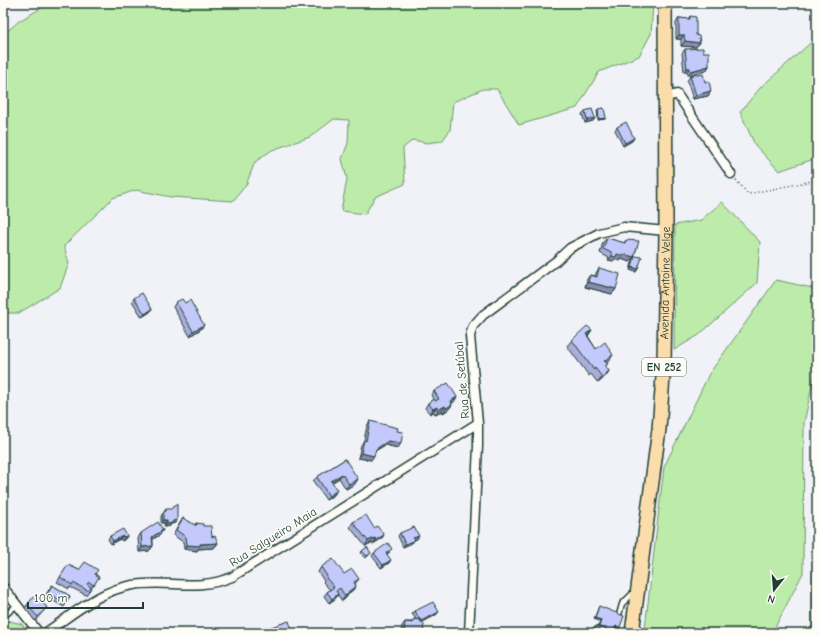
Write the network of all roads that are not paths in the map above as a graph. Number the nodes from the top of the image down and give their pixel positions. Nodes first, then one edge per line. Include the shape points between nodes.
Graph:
1 (665, 3) edge
2 (665, 98) junction
3 (731, 174) road end
4 (666, 231) junction
5 (478, 423) junction
6 (3, 587) edge
7 (637, 588) junction
8 (18, 605) junction
9 (3, 617) edge
10 (39, 633) edge
11 (45, 633) edge
12 (469, 633) edge
13 (614, 633) edge
14 (632, 633) edge

1 - 2 main road, EN 252
2 - 3 street via 677,94
2 - 4 main road, Avenida Antoine Velge / EN 252
4 - 5 street, Rua de Setúbal via 624,227 599,233 570,248 477,320 470,336
4 - 7 main road, Avenida Antoine Velge / EN 252 via 664,364 659,429
5 - 11 street, Rua Salgueiro Maia via 232,577 200,586 140,584 121,587 98,597
5 - 12 street, Rua de Setúbal
6 - 8 street
7 - 13 lane via 622,604
7 - 14 main road, Avenida Antoine Velge / EN 252
8 - 9 lane
8 - 10 street

